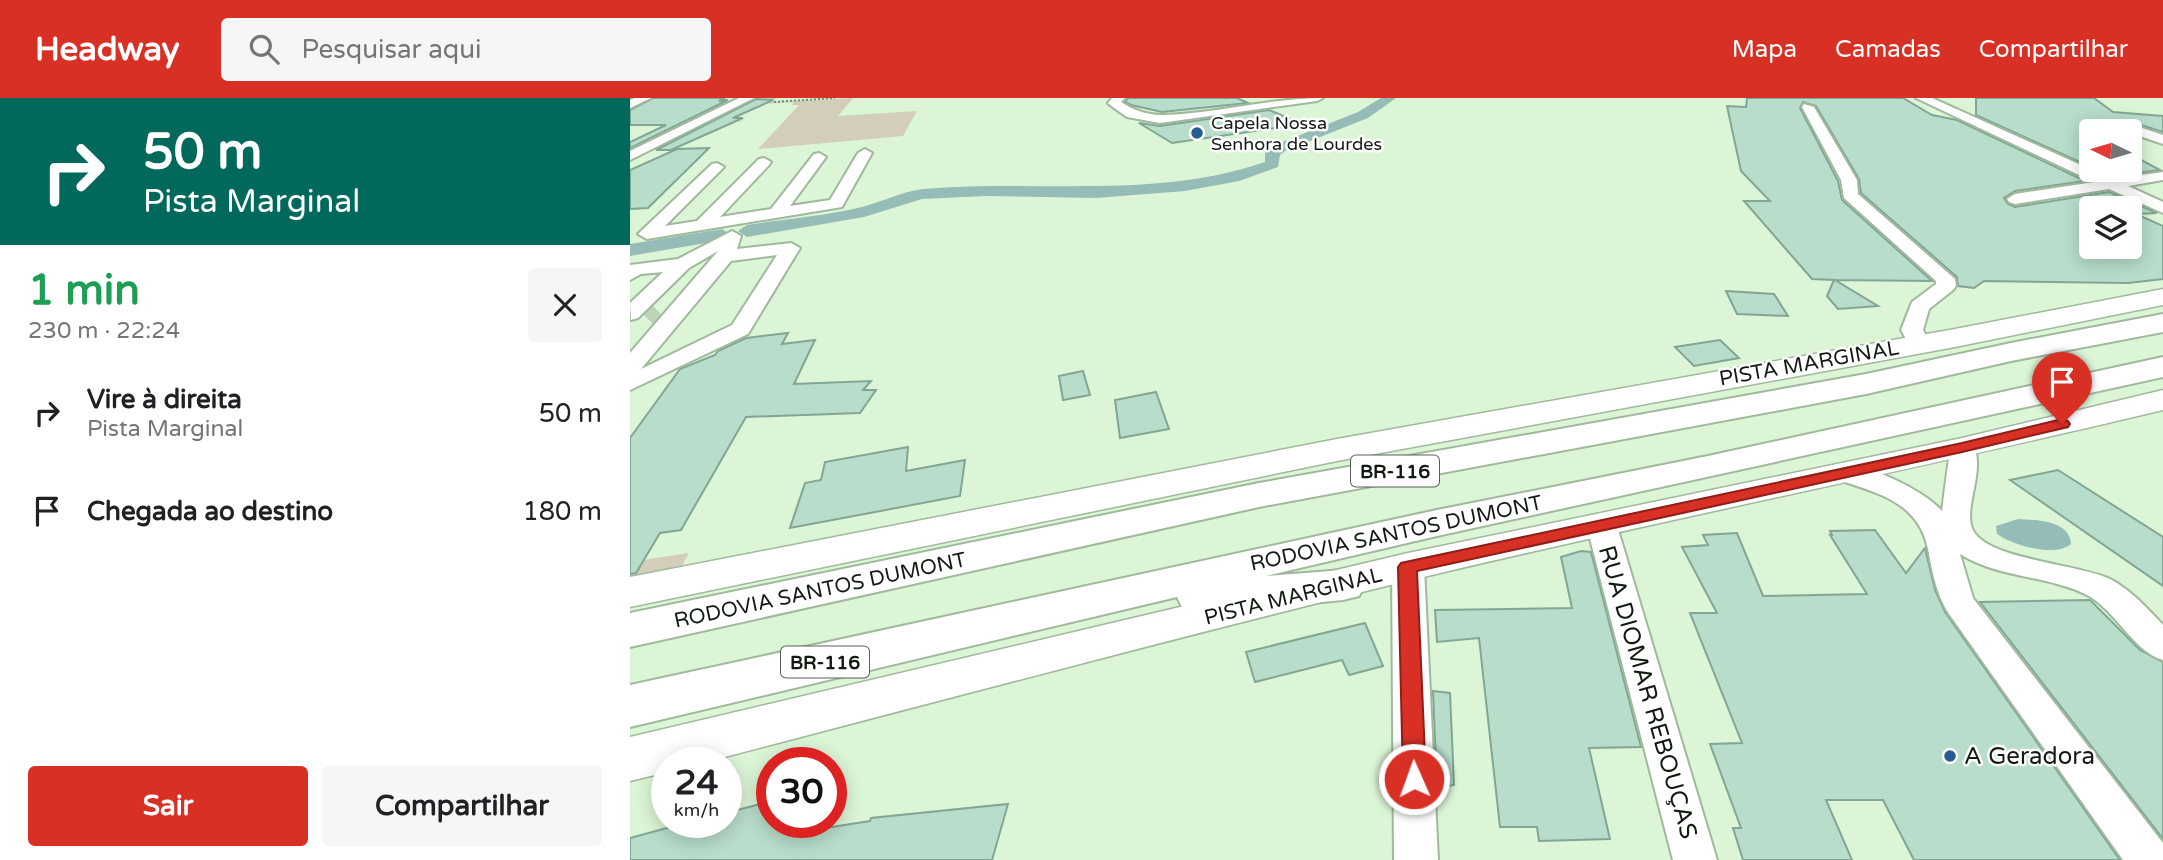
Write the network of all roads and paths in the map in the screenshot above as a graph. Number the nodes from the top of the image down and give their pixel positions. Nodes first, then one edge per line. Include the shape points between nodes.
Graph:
1 (645, 98) edge
2 (748, 98) edge
3 (778, 98) edge
4 (835, 98) edge
5 (1119, 98) edge
6 (1317, 98) edge
7 (1922, 98) edge
8 (630, 104) edge
9 (1808, 107) dead end
10 (2142, 132) edge
11 (2163, 140) edge
12 (865, 153) dead end
13 (630, 156) edge
14 (820, 157) dead end
15 (764, 162) dead end
16 (717, 167) dead end
17 (2163, 176) edge
18 (2112, 185) junction
19 (2015, 198) dead end
20 (2163, 208) edge
21 (776, 214) junction
22 (702, 226) junction
23 (733, 237) junction
24 (682, 264) junction
25 (630, 274) edge
26 (2163, 297) edge
27 (646, 315) edge
28 (2163, 323) edge
29 (1955, 338) junction
30 (630, 341) edge
31 (1919, 343) junction
32 (630, 367) edge
33 (2163, 367) edge
34 (630, 383) edge
35 (1866, 384) junction
36 (2163, 400) edge
37 (1962, 448) junction
38 (1844, 472) junction
39 (1601, 523) junction
40 (1408, 567) junction
41 (1343, 585) junction
42 (630, 592) edge
43 (1020, 618) junction
44 (630, 630) edge
45 (2163, 647) edge
46 (630, 706) edge
47 (630, 759) edge
48 (1416, 860) edge
49 (1695, 860) edge
50 (2149, 860) edge

1 - 8 street
2 - 13 street
3 - 4 path via 774,102
5 - 6 street via 1114,103 1130,114 1168,119
7 - 18 street
9 - 31 street via 1849,180 1850,195 1945,279 1945,286 1919,306 1912,330
10 - 11 street
12 - 21 street via 836,204
14 - 21 street
15 - 22 street
16 - 22 street via 647,234
17 - 18 street
18 - 19 street
18 - 20 street
21 - 23 street
22 - 23 street
23 - 24 street
23 - 32 street
23 - 34 street via 791,248 740,329
24 - 25 street via 635,269
24 - 27 street via 667,278 678,290
26 - 29 main road, PISTA MARGINAL / BR-116
27 - 30 street
28 - 35 highway, RODOVIA SANTOS DUMONT / BR-116
29 - 31 main road, PISTA MARGINAL / BR-116
29 - 35 highway via 1893,363
31 - 42 main road, PISTA MARGINAL / BR-116 via 1337,450
33 - 43 highway, RODOVIA SANTOS DUMONT / BR-116
35 - 44 highway, RODOVIA SANTOS DUMONT / BR-116 via 1258,495
36 - 37 main road, PISTA MARGINAL / BR-116
37 - 38 main road, PISTA MARGINAL / BR-116
37 - 45 street via 1958,536 2003,562 2095,586 2115,597
38 - 39 main road, PISTA MARGINAL / BR-116
38 - 50 street via 1912,499 1931,516 1941,536 1947,574 1958,603
39 - 40 main road, PISTA MARGINAL / BR-116
39 - 49 street, RUA DIOMAR REBOUÇAS
40 - 41 main road, PISTA MARGINAL / BR-116
40 - 48 street
41 - 43 highway via 1197,598 1076,618
41 - 47 main road, PISTA MARGINAL / BR-116
43 - 46 highway, RODOVIA SANTOS DUMONT / BR-116

